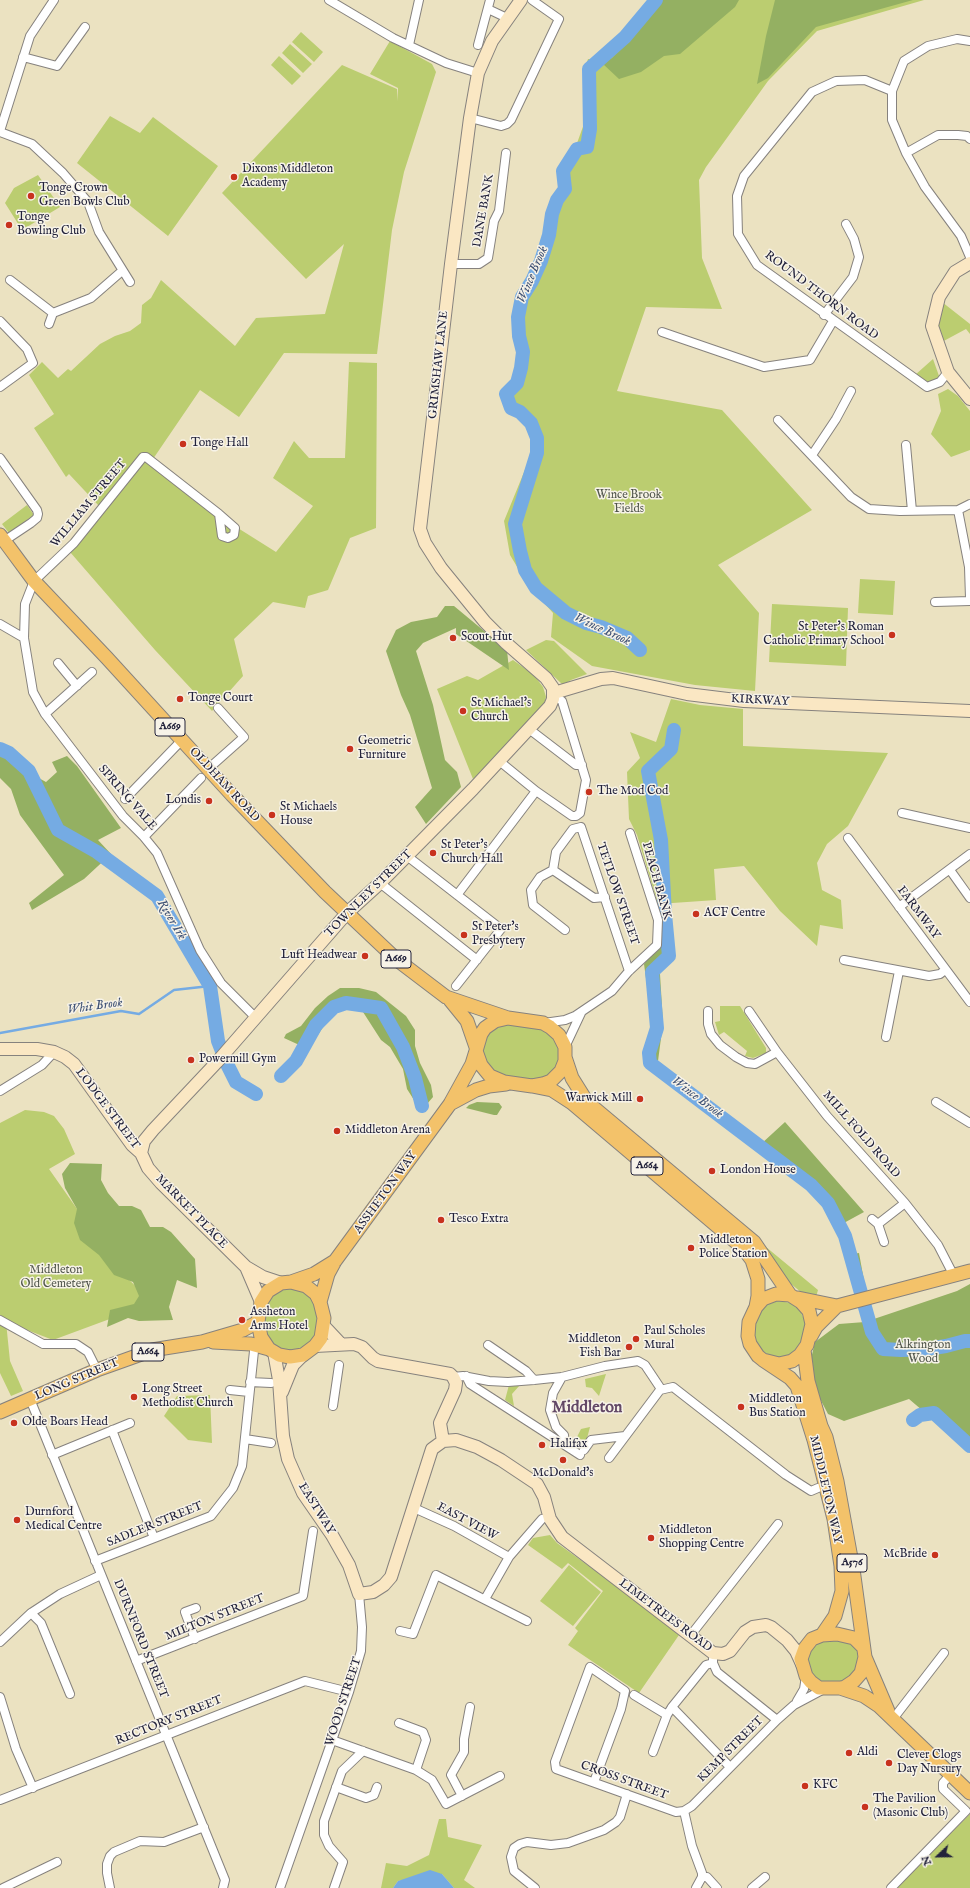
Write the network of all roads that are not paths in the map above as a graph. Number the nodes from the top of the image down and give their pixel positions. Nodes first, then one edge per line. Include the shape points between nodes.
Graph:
1 (54, 0) edge
2 (329, 0) edge
3 (419, 0) edge
4 (521, 0) edge
5 (532, 0) edge
6 (489, 4) edge
7 (507, 18) junction
8 (85, 27) dead end
9 (970, 41) edge
10 (409, 45) junction
11 (478, 45) dead end
12 (23, 57) junction
13 (478, 73) junction
14 (892, 91) junction
15 (470, 118) junction
16 (1, 128) edge
17 (970, 139) edge
18 (506, 153) dead end
19 (906, 153) junction
20 (846, 224) dead end
21 (970, 256) edge
22 (970, 263) edge
23 (451, 264) junction
24 (122, 271) junction
25 (10, 280) dead end
26 (130, 282) dead end
27 (53, 312) junction
28 (824, 315) junction
29 (0, 321) edge
30 (833, 321) junction
31 (49, 324) dead end
32 (662, 332) dead end
33 (948, 372) junction
34 (0, 387) edge
35 (851, 391) dead end
36 (970, 399) edge
37 (778, 420) dead end
38 (906, 445) dead end
39 (812, 455) junction
40 (0, 458) edge
41 (970, 504) edge
42 (958, 510) junction
43 (912, 511) junction
44 (219, 514) dead end
45 (2, 538) edge
46 (34, 581) junction
47 (970, 600) edge
48 (935, 602) dead end
49 (0, 624) edge
50 (24, 638) junction
51 (58, 664) dead end
52 (92, 672) dead end
53 (77, 686) junction
54 (554, 695) junction
55 (218, 708) dead end
56 (970, 711) edge
57 (45, 714) junction
58 (529, 729) junction
59 (182, 740) junction
60 (498, 760) junction
61 (582, 765) junction
62 (204, 774) junction
63 (536, 791) junction
64 (125, 799) dead end
65 (902, 813) dead end
66 (970, 828) edge
67 (630, 833) dead end
68 (144, 837) junction
69 (848, 838) dead end
70 (970, 854) edge
71 (407, 856) junction
72 (553, 870) junction
73 (950, 870) junction
74 (380, 883) junction
75 (457, 895) junction
76 (606, 897) junction
77 (970, 898) edge
78 (899, 907) junction
79 (347, 913) junction
80 (565, 930) dead end
81 (477, 960) junction
82 (844, 960) dead end
83 (945, 970) junction
84 (629, 971) junction
85 (899, 971) junction
86 (456, 986) dead end
87 (450, 999) junction
88 (970, 1002) edge
89 (584, 1009) junction
90 (708, 1011) dead end
91 (749, 1011) dead end
92 (255, 1017) junction
93 (508, 1018) junction
94 (543, 1023) junction
95 (886, 1037) dead end
96 (0, 1049) edge
97 (476, 1049) junction
98 (54, 1052) junction
99 (565, 1052) junction
100 (777, 1052) junction
101 (516, 1084) junction
102 (532, 1086) junction
103 (0, 1091) edge
104 (936, 1102) dead end
105 (450, 1104) junction
106 (970, 1123) edge
107 (141, 1153) junction
108 (905, 1203) junction
109 (884, 1242) dead end
110 (335, 1261) junction
111 (246, 1267) junction
112 (970, 1271) edge
113 (954, 1276) junction
114 (286, 1283) junction
115 (792, 1296) junction
116 (261, 1302) junction
117 (320, 1302) junction
118 (837, 1306) junction
119 (756, 1307) junction
120 (0, 1320) edge
121 (258, 1322) junction
122 (324, 1326) junction
123 (810, 1338) junction
124 (202, 1342) junction
125 (340, 1343) junction
126 (488, 1345) dead end
127 (315, 1346) junction
128 (272, 1350) junction
129 (804, 1350) junction
130 (254, 1351) dead end
131 (303, 1355) junction
132 (764, 1360) junction
133 (339, 1365) dead end
134 (97, 1370) junction
135 (466, 1376) junction
136 (453, 1377) junction
137 (562, 1377) junction
138 (534, 1380) junction
139 (250, 1382) junction
140 (272, 1383) dead end
141 (661, 1389) junction
142 (230, 1390) dead end
143 (249, 1392) junction
144 (281, 1397) junction
145 (30, 1399) junction
146 (333, 1406) dead end
147 (0, 1412) edge
148 (130, 1422) dead end
149 (112, 1430) junction
150 (625, 1436) junction
151 (245, 1439) junction
152 (443, 1441) junction
153 (271, 1442) dead end
154 (565, 1445) junction
155 (52, 1455) junction
156 (609, 1458) dead end
157 (818, 1488) dead end
158 (414, 1508) junction
159 (546, 1519) junction
160 (778, 1524) dead end
161 (313, 1531) dead end
162 (154, 1538) junction
163 (509, 1557) junction
164 (96, 1561) junction
165 (101, 1575) junction
166 (359, 1594) junction
167 (485, 1599) junction
168 (196, 1608) dead end
169 (31, 1613) junction
170 (527, 1621) dead end
171 (400, 1631) dead end
172 (690, 1636) junction
173 (817, 1637) junction
174 (195, 1639) junction
175 (788, 1640) junction
176 (0, 1642) edge
177 (864, 1652) junction
178 (944, 1654) dead end
179 (713, 1658) junction
180 (136, 1661) junction
181 (804, 1670) junction
182 (840, 1688) junction
183 (824, 1689) junction
184 (349, 1692) junction
185 (70, 1694) dead end
186 (634, 1695) dead end
187 (0, 1697) edge
188 (794, 1705) junction
189 (470, 1707) dead end
190 (672, 1707) junction
191 (667, 1715) junction
192 (893, 1719) junction
193 (777, 1720) junction
194 (400, 1724) dead end
195 (167, 1735) junction
196 (332, 1740) junction
197 (363, 1751) junction
198 (653, 1752) dead end
199 (730, 1767) junction
200 (416, 1770) junction
201 (950, 1775) junction
202 (500, 1776) dead end
203 (594, 1782) junction
204 (336, 1787) junction
205 (377, 1787) dead end
206 (33, 1788) junction
207 (970, 1793) edge
208 (627, 1794) junction
209 (462, 1796) junction
210 (0, 1800) edge
211 (684, 1811) junction
212 (204, 1827) junction
213 (57, 1862) dead end
214 (702, 1877) junction
215 (765, 1877) dead end
216 (3, 1888) edge
217 (110, 1888) edge
218 (223, 1888) edge
219 (280, 1888) edge
220 (334, 1888) edge
221 (536, 1888) edge
222 (696, 1888) edge
223 (717, 1888) edge
224 (752, 1888) edge
225 (891, 1888) edge

1 - 12 street via 30,36
2 - 10 street
3 - 10 street
4 - 7 street, GRIMSHAW LANE
5 - 15 street via 559,18 511,120 501,126
6 - 7 street
6 - 11 street
7 - 13 street, GRIMSHAW LANE via 492,41
8 - 12 street via 57,66
9 - 14 street via 957,39 928,46 904,61
10 - 13 street via 446,63
12 - 16 street
13 - 15 street, GRIMSHAW LANE
14 - 19 street via 892,120
14 - 28 street, ROUND THORN ROAD via 865,80 836,82 812,92 744,176 736,196 738,234 757,265
15 - 23 street, GRIMSHAW LANE
16 - 24 street via 32,144 78,190 88,202 99,232
17 - 19 street via 967,136 938,135
18 - 23 street, DANE BANK via 507,166 488,258 479,264
19 - 21 street via 925,187 961,236
20 - 28 street via 854,239 858,258 853,277
22 - 33 street via 955,272 939,297 932,326
23 - 54 street, GRIMSHAW LANE via 420,529 440,568 466,601 506,643 546,678
24 - 26 street
24 - 27 street via 91,298
25 - 27 street
27 - 31 street
28 - 30 street, ROUND THORN ROAD
29 - 34 street via 26,349 34,363
30 - 32 street via 810,360 764,367
30 - 33 street, ROUND THORN ROAD via 927,387 940,382
33 - 36 street
35 - 39 street
37 - 39 street
38 - 43 street
39 - 43 street via 851,497 869,509
40 - 45 street via 37,510 37,518
41 - 42 street
42 - 43 street
42 - 47 street via 969,567
44 - 46 street, WILLIAM STREET via 143,457 74,543
45 - 46 main road, OLDHAM ROAD / A669
46 - 50 street, SPRING VALE via 25,604
46 - 59 main road, OLDHAM ROAD / A669
47 - 48 street
49 - 50 street
50 - 57 street, SPRING VALE via 33,692
51 - 53 street
52 - 53 street
53 - 57 street
54 - 56 street, KIRKWAY via 601,679 613,678 687,694 744,701
54 - 58 street, TOWNLEY STREET via 550,706
54 - 61 street via 562,701
55 - 62 street via 244,737
57 - 68 street, SPRING VALE via 123,816
58 - 60 street, TOWNLEY STREET
58 - 61 street via 576,765
59 - 62 main road, OLDHAM ROAD / A669
59 - 64 street
60 - 63 street
60 - 71 street, TOWNLEY STREET
61 - 63 street via 586,780 580,814 572,816
62 - 68 street
62 - 79 main road, OLDHAM ROAD / A669
63 - 75 street
65 - 66 street
67 - 84 street, PEACH BANK via 658,920 657,945
68 - 92 street, SPRING VALE via 157,853 200,950 221,983
69 - 78 street, FARMWAY
70 - 73 street
71 - 74 street, TOWNLEY STREET
71 - 75 street
72 - 76 street via 594,898
72 - 76 street, TETLOW STREET via 556,852 573,829 578,827 582,830
72 - 80 street via 540,877 530,890 533,905
73 - 77 street
73 - 78 street
74 - 79 street, TOWNLEY STREET
74 - 81 street
75 - 81 street via 501,929
76 - 84 street, TETLOW STREET
78 - 83 street, FARMWAY
79 - 87 main road, OLDHAM ROAD / A669 via 396,959
79 - 92 street, TOWNLEY STREET
81 - 86 street
82 - 85 street
83 - 85 street via 929,976
83 - 88 street, FARMWAY
84 - 89 street, PEACH BANK via 612,991
85 - 95 street
87 - 93 main road, OLDHAM ROAD
87 - 97 main road, OLDHAM ROAD via 467,1021
89 - 94 street, PEACH BANK via 565,1020
89 - 99 street via 576,1021
90 - 100 street via 711,1034 720,1045 736,1057 755,1064
91 - 100 street, MILL FOLD ROAD
92 - 107 street, TOWNLEY STREET via 153,1130 144,1141
93 - 94 main road, A664
93 - 97 main road, A664 via 494,1021 485,1028
94 - 99 main road, A664 via 559,1035
96 - 98 street via 37,1049
97 - 101 main road, A664 via 481,1065 490,1076
97 - 105 main road, ASSHETON WAY / A664 via 472,1064
98 - 103 street via 42,1065
98 - 107 street, LODGE STREET via 74,1064 132,1145
99 - 102 main road, A664 via 561,1071 556,1077
99 - 115 main road, A664 via 572,1079 587,1102 754,1242
100 - 108 street, MILL FOLD ROAD via 827,1116
101 - 102 main road, A664
101 - 105 main road, ASSHETON WAY / A664 via 482,1088
102 - 119 main road, A664 via 552,1090 572,1103 743,1248 752,1260 758,1279
104 - 106 street
105 - 110 main road, ASSHETON WAY / A664
107 - 111 street, MARKET PLACE via 148,1168 161,1183
108 - 109 street via 875,1222
108 - 113 street, MILL FOLD ROAD via 941,1249
110 - 114 main road, ASSHETON WAY / A664 via 314,1274
110 - 117 main road, ASSHETON WAY / A664 via 328,1274
111 - 114 street, MARKET PLACE via 263,1277
111 - 116 street, MARKET PLACE
112 - 113 main road
113 - 118 main road
114 - 116 main road, A664 via 268,1291
114 - 117 main road, A664 via 300,1283 311,1289
115 - 118 main road via 813,1303
115 - 119 main road via 770,1296
115 - 123 main road, A664 via 805,1306 811,1317
116 - 121 main road
117 - 122 main road, A664
118 - 123 main road, A664 via 816,1327
119 - 132 main road, A664 via 749,1322 748,1336 753,1350
120 - 134 street via 35,1340 48,1344 76,1344 88,1352
121 - 124 main road, LONG STREET / A664 via 244,1330
121 - 128 main road via 261,1337
122 - 125 street
122 - 127 main road, A664 via 321,1338
123 - 129 main road, A664
124 - 128 main road, LONG STREET / A664 via 251,1344
124 - 134 main road, LONG STREET / A664 via 152,1350
125 - 127 street
125 - 136 street via 362,1347 378,1361 450,1374
126 - 138 street via 526,1371
127 - 131 main road, A664
128 - 131 main road, A664 via 290,1357
128 - 144 street, EASTWAY
129 - 132 main road, A664 via 796,1358 785,1363
129 - 177 main road, MIDDLETON WAY / A576 via 808,1381 837,1481 853,1569
130 - 139 street, SADLER STREET
131 - 144 street, EASTWAY via 293,1365
132 - 173 main road, MIDDLETON WAY / A576 via 794,1382 814,1440 834,1519 842,1591 838,1608
133 - 146 street
134 - 145 main road, LONG STREET / A664
135 - 136 street
135 - 138 street via 489,1381
135 - 154 street via 470,1384
136 - 152 street via 456,1383 455,1390 440,1423
137 - 138 street
137 - 141 street via 638,1361 645,1365
137 - 154 street via 553,1392 550,1410 556,1427 564,1435
139 - 140 street
139 - 143 street, SADLER STREET
141 - 150 street
141 - 157 street via 673,1387 786,1475 811,1491
142 - 143 street
143 - 151 street, SADLER STREET
144 - 166 street, EASTWAY via 283,1436 288,1459 303,1493 349,1565
145 - 147 main road, LONG STREET / A664
145 - 155 street, DURNFORD STREET
148 - 149 street
149 - 155 street
149 - 162 street
150 - 154 street via 591,1440 582,1453
150 - 156 street
151 - 153 street
151 - 162 street, SADLER STREET via 242,1466 233,1488 211,1516
152 - 158 street via 432,1449
152 - 159 street, LIMETREES ROAD via 456,1440 477,1447 527,1476 537,1484 544,1497
155 - 164 street, DURNFORD STREET
158 - 163 street, EAST VIEW via 454,1526
158 - 166 street via 391,1577 373,1592
159 - 163 street
159 - 172 street, LIMETREES ROAD via 566,1541
160 - 172 street
161 - 174 street, MILTON STREET via 303,1596
162 - 164 street, SADLER STREET
163 - 167 street
164 - 165 street, DURNFORD STREET
165 - 169 street via 60,1594
165 - 180 street, DURNFORD STREET
166 - 184 street, WOOD STREET via 361,1651
167 - 170 street
167 - 171 street via 436,1575 413,1634
168 - 174 street via 185,1612
169 - 176 street
169 - 185 street via 41,1623
172 - 179 street, LIMETREES ROAD
173 - 175 street via 800,1642
173 - 177 main road via 837,1634 848,1636 854,1638
173 - 181 main road, A576 via 804,1648
174 - 180 street, MILTON STREET
175 - 179 street, LIMETREES ROAD via 772,1627 759,1625 745,1632 730,1651
175 - 181 street, LIMETREES ROAD
177 - 182 main road, A576 via 863,1668 858,1677
177 - 192 main road, A576 via 884,1704
178 - 192 street
179 - 190 street
179 - 193 street via 717,1672
180 - 195 street, DURNFORD STREET
181 - 183 main road via 814,1685
181 - 188 street, KEMP STREET via 802,1695
182 - 183 main road, A576
182 - 192 main road, A576 via 864,1696
183 - 188 street, KEMP STREET
184 - 195 street, RECTORY STREET via 305,1680
184 - 196 street, WOOD STREET
186 - 191 street
187 - 206 street via 16,1749
188 - 193 street, KEMP STREET
189 - 209 street via 464,1752 451,1775
190 - 191 street
190 - 199 street
191 - 198 street
192 - 201 main road, A576
193 - 199 street, KEMP STREET
194 - 200 street via 423,1732 426,1740
195 - 206 street, RECTORY STREET
195 - 212 street, DURNFORD STREET
196 - 197 street
196 - 219 street, WOOD STREET
197 - 200 street
197 - 204 street via 342,1771
199 - 211 street, KEMP STREET
200 - 209 street via 432,1780 446,1804
201 - 207 main road, A576
201 - 225 street via 943,1783 943,1789 966,1810
202 - 209 street
203 - 203 street, CROSS STREET via 621,1709 625,1690 590,1667 555,1762 556,1769
203 - 208 street, CROSS STREET
204 - 205 street via 366,1798 374,1795
204 - 220 street via 324,1821 324,1835 329,1846 343,1862
206 - 210 street, RECTORY STREET
208 - 211 street, CROSS STREET via 676,1812
208 - 221 street via 620,1817 604,1830 568,1843 551,1845 526,1842 514,1848 510,1857 514,1871
211 - 214 street
212 - 217 street via 164,1842 140,1841 114,1852 110,1856 106,1873
212 - 218 street, DURNFORD STREET via 225,1880
213 - 216 street
214 - 222 street
214 - 223 street via 707,1877
215 - 224 street

